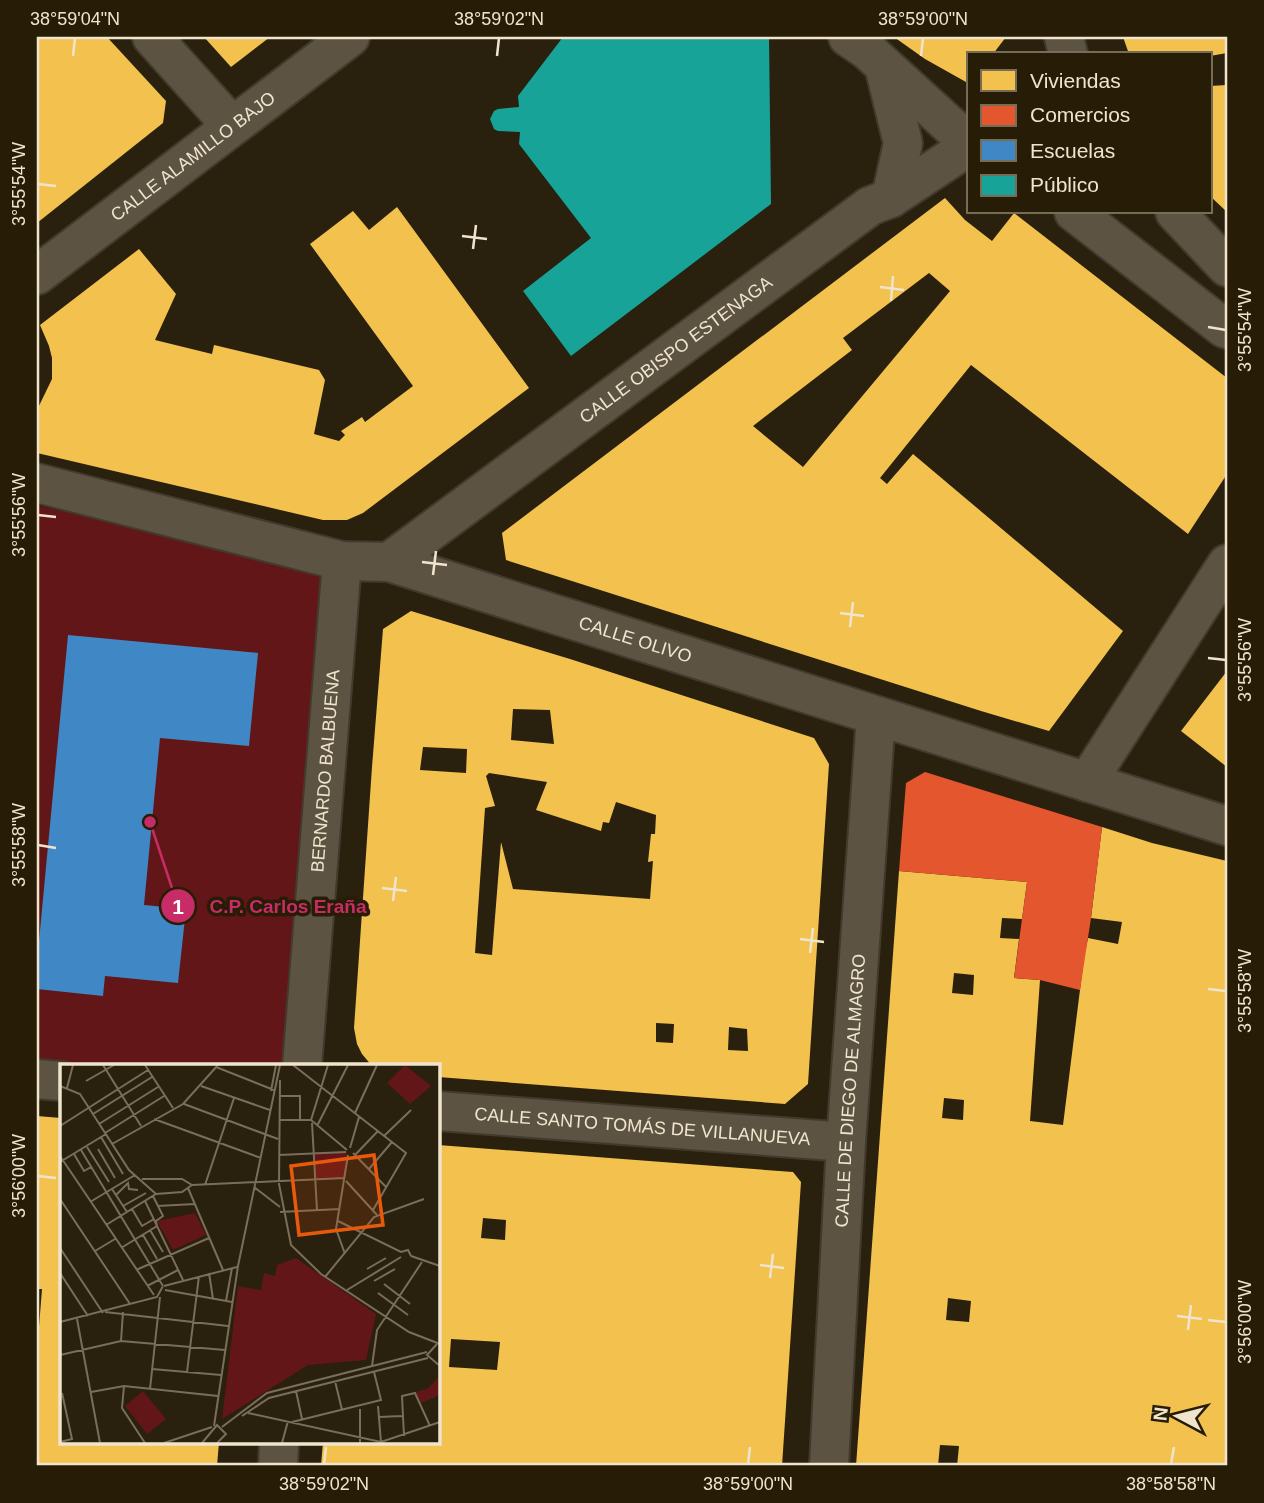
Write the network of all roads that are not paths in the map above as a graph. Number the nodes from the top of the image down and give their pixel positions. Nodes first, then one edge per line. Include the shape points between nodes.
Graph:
1 (152, 37) edge
2 (350, 37) edge
3 (848, 37) edge
4 (884, 66) junction
5 (232, 126) junction
6 (967, 144) edge
7 (967, 146) edge
8 (891, 198) junction
9 (1077, 214) edge
10 (1177, 214) edge
11 (1227, 267) edge
12 (37, 275) edge
13 (1227, 329) edge
14 (37, 483) edge
15 (342, 561) junction
16 (389, 562) junction
17 (1227, 564) edge
18 (876, 716) junction
19 (1087, 782) junction
20 (1227, 826) edge
21 (302, 1064) edge
22 (37, 1079) edge
23 (60, 1081) edge
24 (439, 1111) edge
25 (846, 1142) junction
26 (279, 1444) edge
27 (278, 1466) edge
28 (829, 1466) edge

1 - 5 street
2 - 5 street, CALLE ALAMILLO BAJO
3 - 4 street
4 - 6 street
4 - 8 street via 903,142
5 - 12 street, CALLE ALAMILLO BAJO
7 - 8 street, CALLE OBISPO ESTENAGA
8 - 16 street, CALLE OBISPO ESTENAGA via 870,206
9 - 13 street
10 - 11 street
14 - 15 street, CALLE OLIVO
15 - 16 street, CALLE OLIVO
15 - 21 street, BERNARDO BALBUENA
16 - 18 street, CALLE OLIVO
17 - 19 street
18 - 19 street, CALLE OLIVO
18 - 25 street, CALLE DE DIEGO DE ALMAGRO
19 - 20 street, CALLE OLIVO
22 - 23 street
24 - 25 street, CALLE SANTO TOMÁS DE VILLANUEVA
25 - 28 street, CALLE DE DIEGO DE ALMAGRO
26 - 27 street

